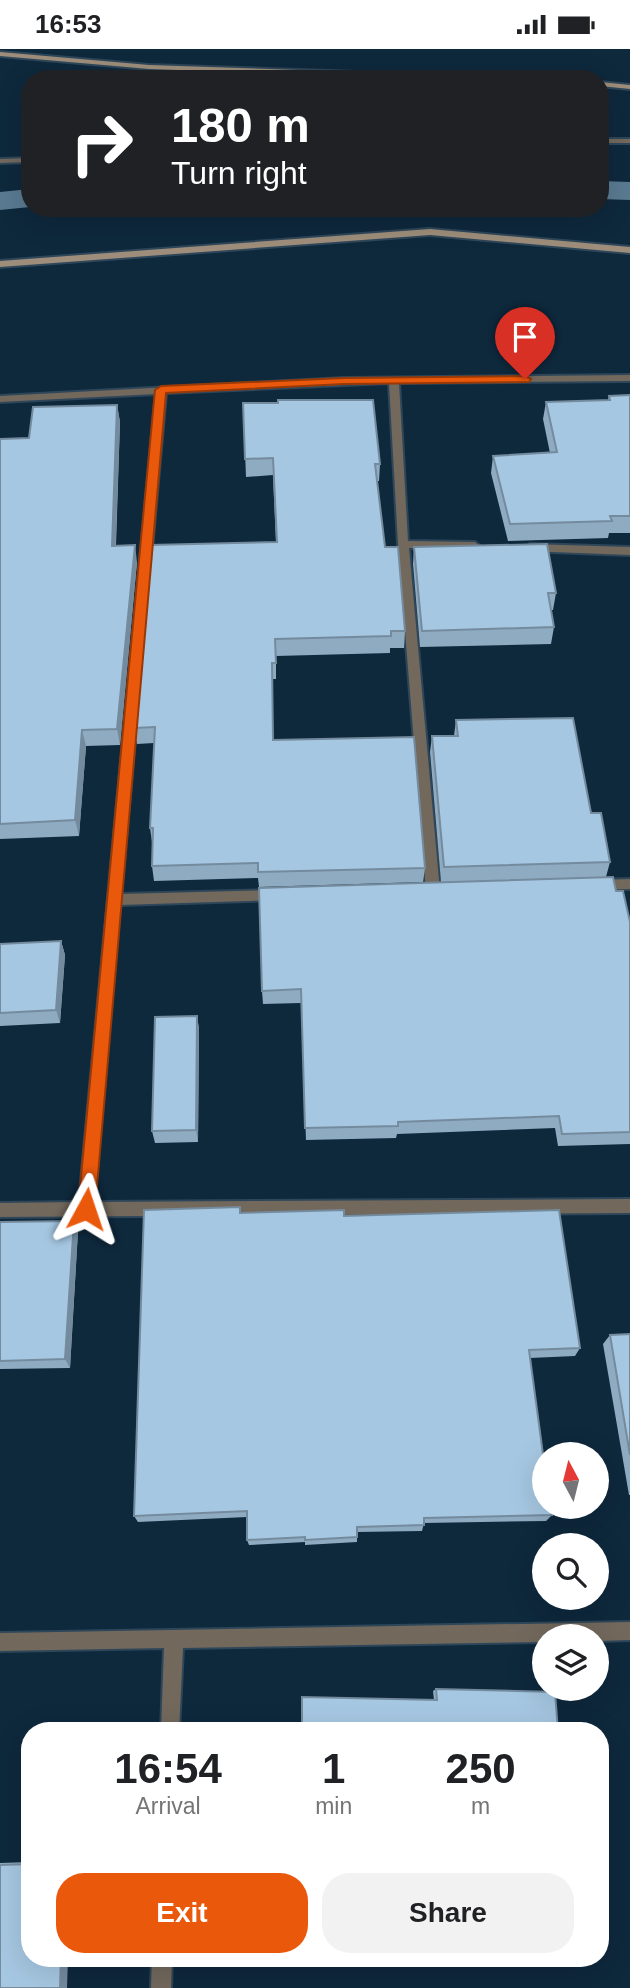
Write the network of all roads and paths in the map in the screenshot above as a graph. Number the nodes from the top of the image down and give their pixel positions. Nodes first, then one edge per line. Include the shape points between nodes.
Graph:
1 (0, 54) edge
2 (238, 70) edge
3 (609, 85) edge
4 (630, 87) edge
5 (609, 141) edge
6 (630, 141) edge
7 (21, 160) edge
8 (0, 161) edge
9 (630, 250) edge
10 (0, 264) edge
11 (630, 378) edge
12 (394, 381) junction
13 (161, 390) junction
14 (0, 399) edge
15 (403, 544) junction
16 (483, 547) edge
17 (523, 548) edge
18 (630, 551) edge
19 (630, 884) edge
20 (578, 886) edge
21 (433, 891) edge
22 (295, 895) edge
23 (115, 900) junction
24 (630, 1206) edge
25 (86, 1209) junction
26 (0, 1210) edge
27 (630, 1631) edge
28 (174, 1639) junction
29 (0, 1641) edge
30 (170, 1722) edge
31 (162, 1967) edge
32 (161, 1988) edge

1 - 2 street
3 - 4 street
5 - 6 street
7 - 8 street
9 - 10 street via 430,232
11 - 12 street
12 - 13 street
12 - 15 street
13 - 14 street
13 - 23 street
15 - 16 street
15 - 21 street
17 - 18 street
19 - 20 street
22 - 23 street
23 - 25 street
24 - 25 street
25 - 26 street
27 - 28 street
28 - 29 street
28 - 30 street
31 - 32 street

